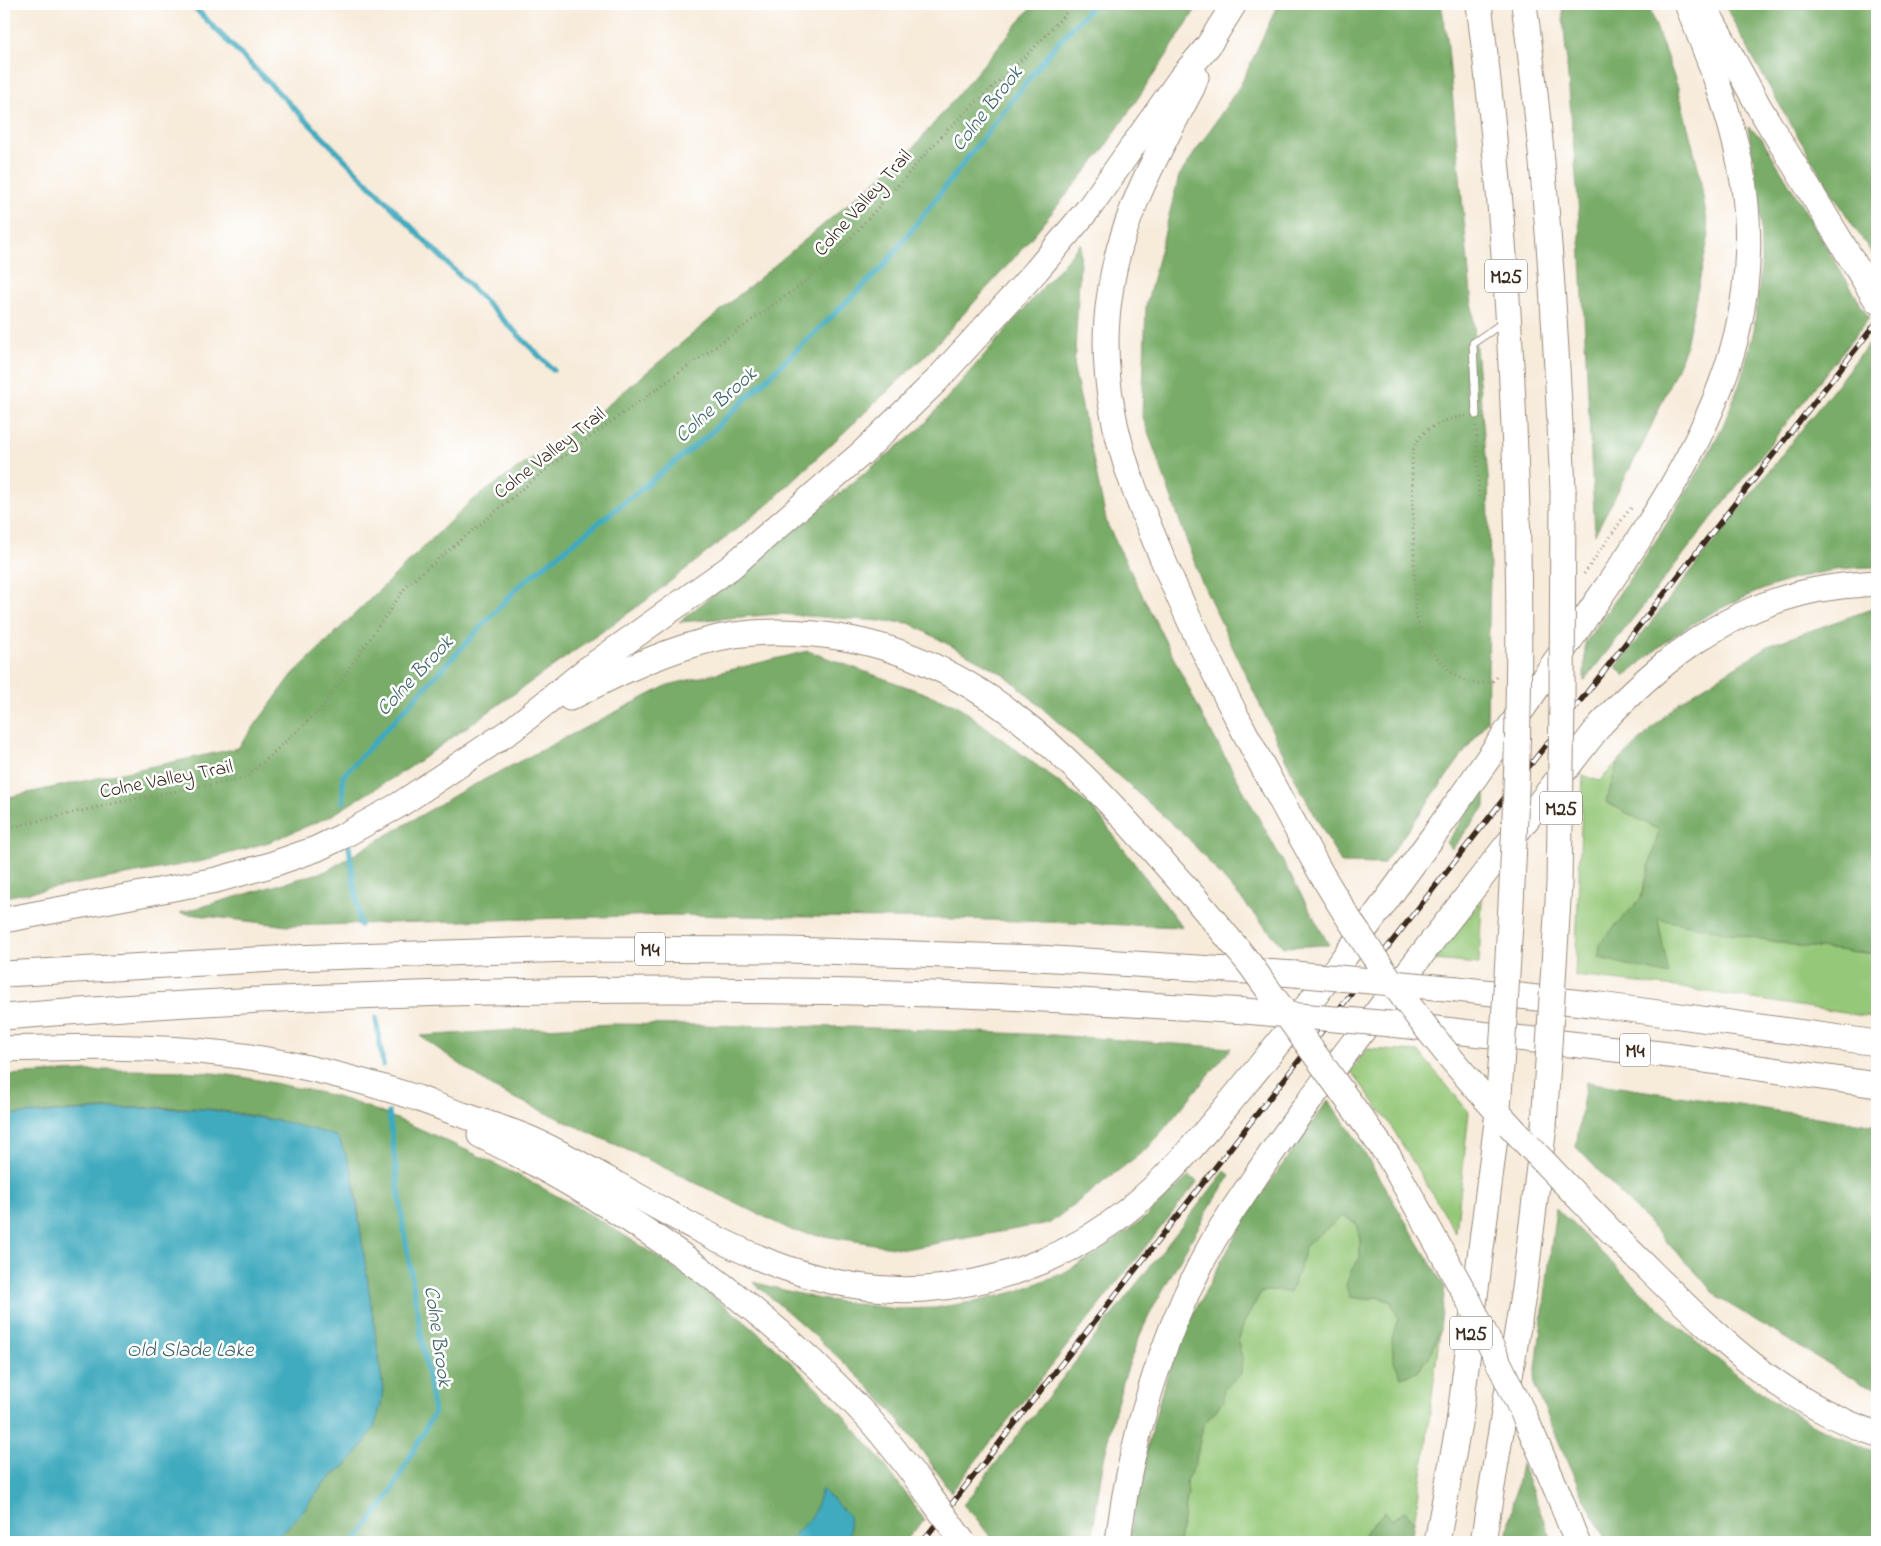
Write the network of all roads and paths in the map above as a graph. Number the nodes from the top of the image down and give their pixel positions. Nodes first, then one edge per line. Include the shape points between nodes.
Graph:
1 (1074, 4) edge
2 (1234, 4) edge
3 (1479, 4) edge
4 (1524, 4) edge
5 (1687, 4) edge
6 (1704, 4) edge
7 (1208, 46) junction
8 (1874, 296) edge
9 (1510, 318) junction
10 (1476, 415) joint
11 (1479, 497) dead end
12 (1877, 583) edge
13 (513, 729) junction
14 (4, 829) edge
15 (4, 920) edge
16 (4, 974) edge
17 (4, 1017) edge
18 (1877, 1043) edge
19 (4, 1049) edge
20 (1877, 1085) edge
21 (463, 1116) junction
22 (1877, 1434) edge
23 (963, 1542) edge
24 (1118, 1542) edge
25 (1437, 1542) edge
26 (1483, 1542) edge
27 (1577, 1542) edge

1 - 14 path, Colne Valley Trail via 1034,48 948,129 824,268 549,467 407,585 321,709 246,778 124,801
2 - 7 highway
3 - 9 highway, M25
4 - 26 highway, M25, bridge via 1550,253 1563,490 1559,884 1544,1126 1524,1289
5 - 21 highway via 1735,137 1744,177 1748,221 1738,327 1711,412 1640,537 1372,923 1192,1148 1142,1198 1088,1238 1053,1258 1013,1272 926,1289 857,1287 803,1274 752,1255 544,1146
6 - 8 highway via 1760,107
7 - 13 highway via 1181,78 1089,208 1043,264 900,416 731,567 585,671
7 - 22 highway, bridge via 1192,88 1132,206 1110,292 1106,350 1109,394 1132,481 1178,595 1238,720 1348,920 1428,1030 1503,1118 1626,1247 1737,1353 1816,1409
9 - 10 lane via 1472,343
9 - 25 highway, M25, bridge via 1518,549 1518,678 1507,984 1497,1122 1485,1224 1459,1423
10 - 11 path
12 - 24 highway via 1839,586 1795,595 1739,616 1665,662 1601,724 1315,1094 1212,1242 1159,1365 1135,1445
13 - 15 highway via 400,805 316,849 216,880
13 - 27 highway, bridge via 616,674 654,658 702,642 780,632 832,635 903,653 981,690 1015,715 1105,797 1195,898 1249,963 1389,1157 1468,1301 1524,1415
16 - 18 highway, M4, bridge via 291,958 571,949 789,950 1038,958 1295,974 1457,989
17 - 20 highway, M4, bridge via 258,999 421,993 697,990 936,994 1245,1011 1391,1024 1669,1054
19 - 21 highway via 132,1047 274,1060 351,1078
21 - 23 highway, bridge via 468,1129 524,1157 657,1237 782,1334 869,1419

